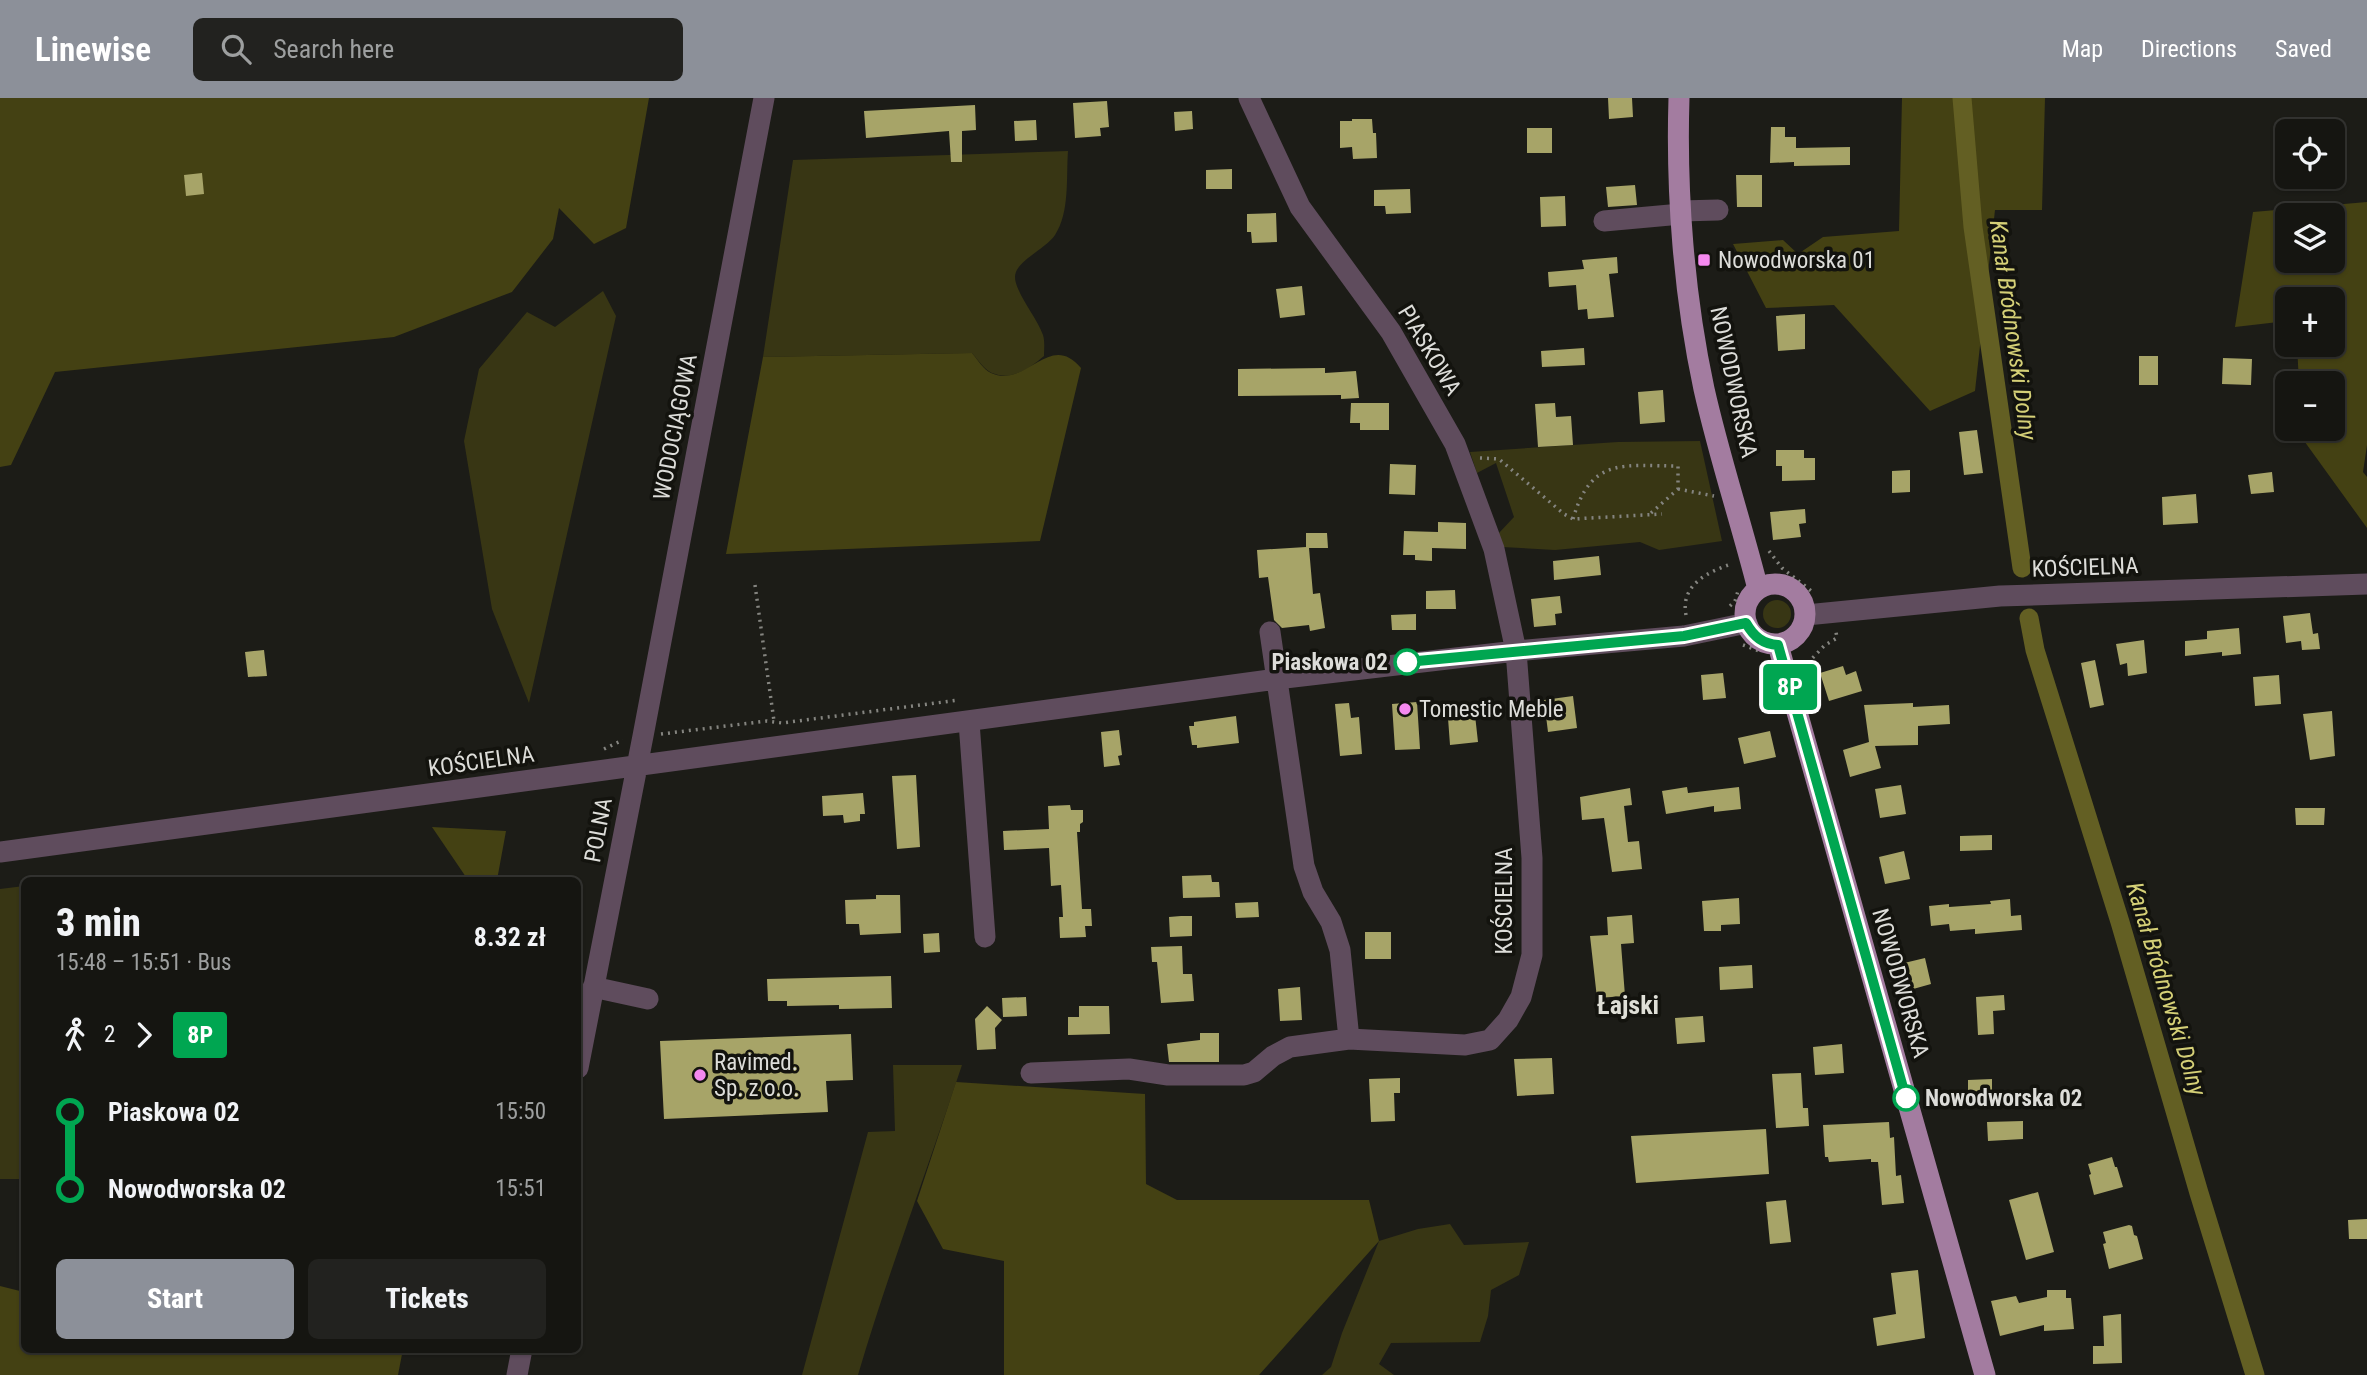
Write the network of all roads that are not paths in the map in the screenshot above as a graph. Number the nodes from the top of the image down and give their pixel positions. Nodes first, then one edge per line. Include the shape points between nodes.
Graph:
1 (764, 98) edge
2 (1249, 98) edge
3 (1679, 98) edge
4 (1718, 210) dead end
5 (1681, 213) junction
6 (1604, 220) dead end
7 (2367, 584) edge
8 (1758, 589) junction
9 (1806, 615) junction
10 (1746, 623) junction
11 (1270, 632) dead end
12 (1778, 645) junction
13 (1516, 651) junction
14 (1276, 679) junction
15 (970, 722) junction
16 (637, 766) junction
17 (0, 852) edge
18 (985, 937) dead end
19 (593, 987) junction
20 (648, 999) dead end
21 (1349, 1040) junction
22 (581, 1052) edge
23 (1031, 1073) dead end
24 (521, 1353) edge
25 (517, 1375) edge
26 (1985, 1375) edge

1 - 16 street, WODOCIĄGOWA
2 - 13 street, PIASKOWA via 1300,207 1391,332 1455,444 1494,549
3 - 5 main road, NOWODWORSKA
4 - 5 street
5 - 6 street
5 - 8 main road, NOWODWORSKA via 1704,388
7 - 9 street, KOŚCIELNA via 2000,596
8 - 9 main road via 1781,584 1794,589 1804,602
8 - 10 main road via 1746,605
9 - 12 main road via 1798,635
10 - 12 main road via 1760,640
10 - 13 street, KOŚCIELNA via 1684,636
11 - 14 street
12 - 26 main road, NOWODWORSKA
13 - 14 street, KOŚCIELNA
13 - 21 street, KOŚCIELNA via 1532,858 1532,955 1521,997 1490,1041 1465,1045
14 - 15 street, KOŚCIELNA
14 - 21 street via 1304,866 1340,950
15 - 16 street, KOŚCIELNA
15 - 18 street
16 - 17 street, KOŚCIELNA
16 - 19 street, POLNA
19 - 20 street
19 - 22 street, POLNA
21 - 23 street, KOŚCIELNA via 1290,1047 1244,1075 1168,1075 1129,1069
24 - 25 street

